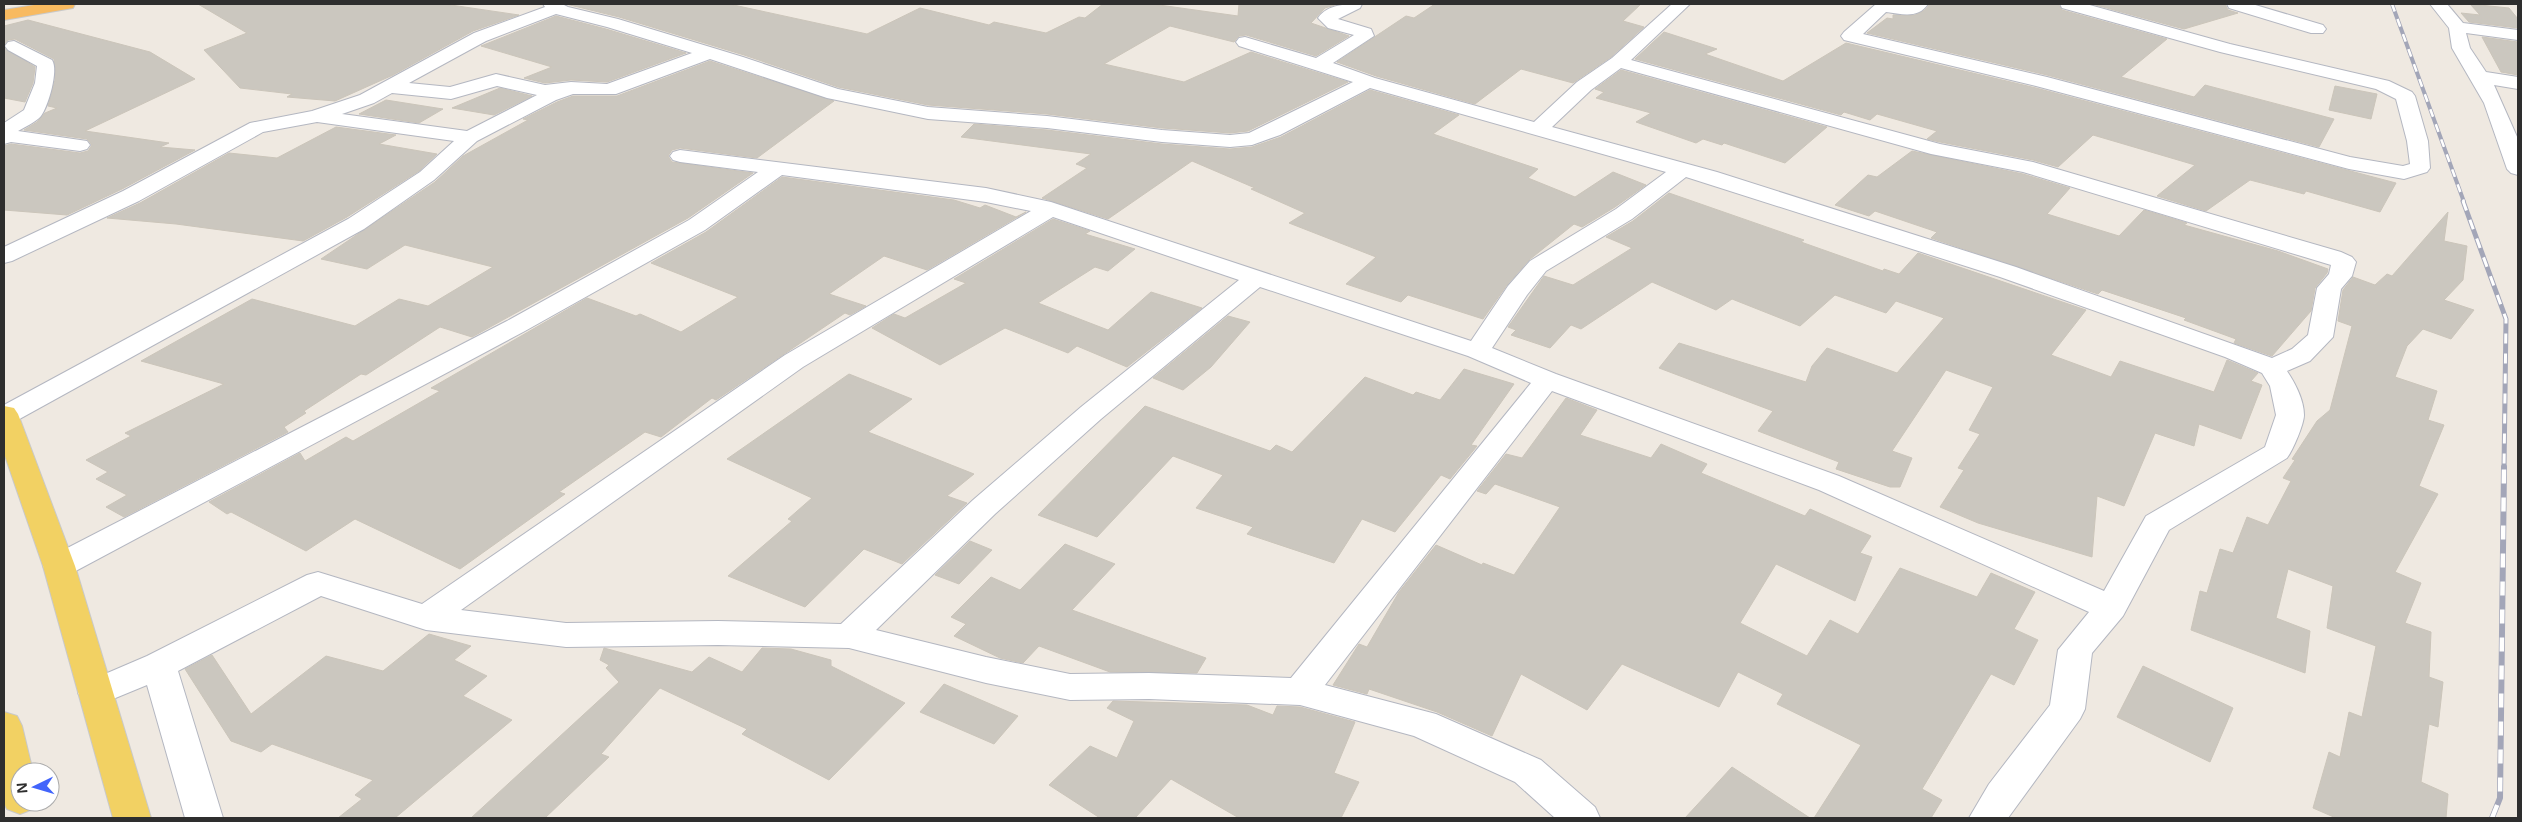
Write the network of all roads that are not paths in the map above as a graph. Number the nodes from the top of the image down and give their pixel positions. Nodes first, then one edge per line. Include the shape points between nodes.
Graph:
1 (19, 4) edge
2 (67, 4) edge
3 (1354, 4) edge
4 (1682, 4) edge
5 (1920, 4) edge
6 (2068, 4) edge
7 (2235, 4) edge
8 (2438, 4) edge
9 (4, 6) edge
10 (554, 6) edge
11 (4, 15) edge
12 (2458, 27) junction
13 (2317, 29) dead end
14 (2518, 35) edge
15 (1245, 42) dead end
16 (14, 46) dead end
17 (709, 53) junction
18 (1618, 62) junction
19 (1318, 64) junction
20 (2480, 77) junction
21 (1368, 82) junction
22 (2518, 83) edge
23 (390, 87) junction
24 (571, 88) junction
25 (316, 116) junction
26 (1537, 130) junction
27 (6, 137) edge
28 (470, 137) junction
29 (80, 146) dead end
30 (680, 156) dead end
31 (778, 169) junction
32 (2518, 169) edge
33 (1682, 170) junction
34 (1051, 209) junction
35 (4, 256) edge
36 (1256, 278) junction
37 (1477, 351) junction
38 (2272, 368) junction
39 (1547, 380) junction
40 (4, 415) edge
41 (59, 566) junction
42 (2111, 608) junction
43 (426, 618) junction
44 (849, 636) junction
45 (159, 665) junction
46 (1300, 692) junction
47 (96, 693) junction
48 (4, 726) edge
49 (12, 762) edge
50 (132, 818) edge
51 (204, 818) edge
52 (1581, 818) edge
53 (1988, 818) edge

1 - 9 highway
2 - 11 highway
3 - 19 street via 1326,18 1334,24 1365,33 1365,36
4 - 18 street
5 - 6 street via 1912,10 1882,8 1850,36 2040,81 2349,163 2404,173 2420,168 2416,136 2405,96 2382,84 2226,48
7 - 13 street
8 - 12 street
10 - 17 street
10 - 23 street via 480,37
12 - 14 street
12 - 20 street via 2456,33 2464,54
15 - 19 street
16 - 27 street via 46,64 44,83 33,113 5,131
17 - 21 street via 808,87 928,114 1018,119 1230,141 1252,139 1273,131
17 - 24 street via 610,90
18 - 26 street via 1584,86
18 - 38 street via 1938,150 2044,172 2344,262 2340,276 2329,288 2320,337 2301,355
19 - 21 street
20 - 22 street
20 - 32 street via 2491,93
21 - 26 street
23 - 24 street via 451,93 496,80 545,90
23 - 25 street via 367,99
24 - 28 street
25 - 28 street
25 - 35 street via 257,127 131,196
26 - 33 street
27 - 29 street
28 - 40 street via 427,176 356,224
30 - 31 street
31 - 34 street via 986,195
31 - 41 street via 697,225 516,326
33 - 37 street via 1624,214 1538,266 1517,290
33 - 38 street via 2008,272
34 - 36 street
34 - 43 street via 794,361
36 - 37 street
36 - 44 street via 1062,438 984,507
37 - 39 street
38 - 42 street via 2283,386 2290,415 2277,452 2157,523
39 - 42 street via 1829,483
39 - 46 street
40 - 41 main road
41 - 47 main road
42 - 53 street via 2076,650 2066,709
43 - 44 street via 566,635 718,633
43 - 45 street via 318,583
44 - 46 street via 1070,687 1150,686
45 - 47 street
45 - 51 street
46 - 52 street via 1423,724 1528,771
47 - 50 main road
48 - 49 main road

